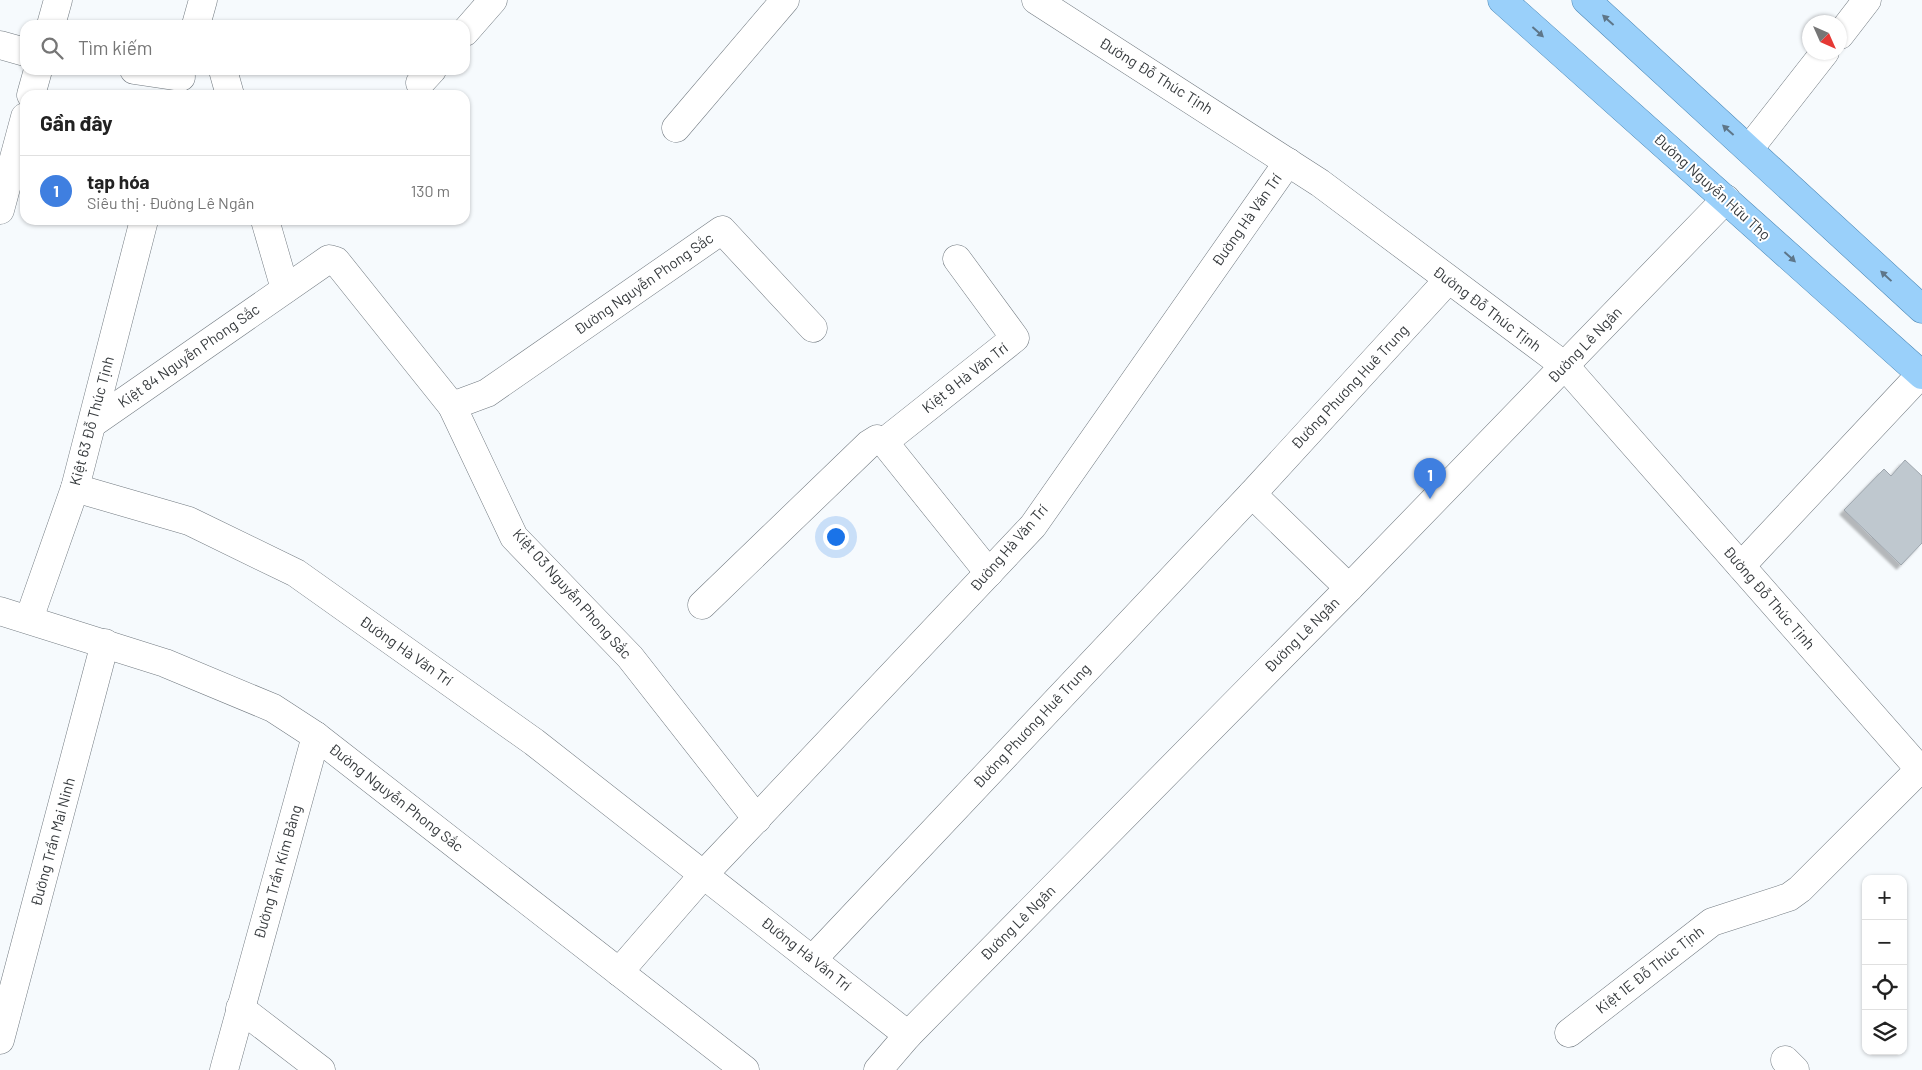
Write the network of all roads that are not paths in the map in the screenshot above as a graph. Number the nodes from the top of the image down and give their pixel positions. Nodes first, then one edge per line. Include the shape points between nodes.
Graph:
1 (58, 0) edge
2 (493, 0) edge
3 (785, 0) edge
4 (1036, 0) edge
5 (1502, 0) edge
6 (1586, 0) edge
7 (1867, 0) edge
8 (52, 20) edge
9 (470, 26) edge
10 (1847, 26) edge
11 (0, 45) edge
12 (20, 51) edge
13 (1820, 60) edge
14 (37, 75) edge
15 (155, 75) edge
16 (224, 75) edge
17 (180, 81) edge
18 (32, 90) edge
19 (228, 90) edge
20 (676, 128) dead end
21 (20, 136) edge
22 (1749, 149) junction
23 (1288, 162) junction
24 (1726, 199) junction
25 (0, 210) edge
26 (143, 225) edge
27 (267, 225) edge
28 (957, 259) dead end
29 (336, 261) joint
30 (1448, 280) junction
31 (285, 289) junction
32 (1922, 308) edge
33 (813, 328) dead end
34 (1564, 366) junction
35 (1922, 374) edge
36 (452, 406) junction
37 (93, 423) junction
38 (884, 442) junction
39 (75, 488) junction
40 (1252, 494) junction
41 (1741, 566) junction
42 (989, 573) junction
43 (1348, 588) junction
44 (702, 605) dead end
45 (0, 611) edge
46 (29, 619) junction
47 (105, 643) junction
48 (316, 736) junction
49 (1921, 770) edge
50 (756, 819) junction
51 (704, 874) junction
52 (812, 960) junction
53 (619, 972) junction
54 (240, 1008) junction
55 (1569, 1033) dead end
56 (908, 1035) junction
57 (0, 1040) edge
58 (224, 1070) edge
59 (321, 1070) edge
60 (745, 1070) edge
61 (878, 1070) edge

1 - 8 street
2 - 9 street
3 - 20 street
4 - 23 street, Đường Đỗ Thúc Tịnh
5 -> 24 main road, Đường Nguyễn Hữu Thọ
22 -> 6 main road
7 - 10 street
11 - 12 street
13 - 22 street
14 - 18 street
15 - 17 street
16 - 19 street
21 - 25 street
32 -> 22 main road
23 - 30 street, Đường Đỗ Thúc Tịnh
23 - 42 street, Đường Hà Văn Trí via 1032,526
24 - 34 street, Đường Lê Ngân
24 -> 35 main road, Đường Nguyễn Hữu Thọ
26 - 37 street, Kiệt 63 Đỗ Thúc Tịnh
27 - 31 street
28 - 38 street, Kiệt 9 Hà Văn Trí via 1016,338
29 - 31 street, Kiệt 84 Nguyễn Phong Sắc via 329,259
29 - 36 street, Kiệt 03 Nguyễn Phong Sắc
30 - 34 street, Đường Đỗ Thúc Tịnh
30 - 40 street, Đường Phương Huê Trung
31 - 37 street, Kiệt 84 Nguyễn Phong Sắc
33 - 36 street, Đường Nguyễn Phong Sắc via 722,230 487,393
34 - 41 street, Đường Đỗ Thúc Tịnh
34 - 43 street, Đường Lê Ngân
35 - 41 street, Đường Nguyễn Hữu Thọ
36 - 50 street, Kiệt 03 Nguyễn Phong Sắc via 514,537 630,658
37 - 39 street, Kiệt 63 Đỗ Thúc Tịnh
38 - 42 street
38 - 44 street, Kiệt 9 Hà Văn Trí via 877,440 869,444
39 - 46 street, Kiệt 63 Đỗ Thúc Tịnh
39 - 51 street, Đường Hà Văn Trí via 189,521 296,573 534,742
40 - 43 street
40 - 52 street, Đường Phương Huê Trung
41 - 49 street, Đường Đỗ Thúc Tịnh
42 - 50 street, Đường Hà Văn Trí
43 - 56 street, Đường Lê Ngân
45 - 46 street, Đường Nguyễn Phong Sắc
46 - 47 street, Đường Nguyễn Phong Sắc
47 - 48 street, Đường Nguyễn Phong Sắc via 165,662 273,708
47 - 57 street, Đường Trần Mai Ninh
48 - 53 street, Đường Nguyễn Phong Sắc
48 - 54 street, Đường Trần Kim Bảng
49 - 55 street, Kiệt 1E Đỗ Thúc Tịnh via 1800,889 1789,897 1712,922
50 - 51 street, Đường Hà Văn Trí
51 - 52 street, Đường Hà Văn Trí
51 - 53 street, Đường Hà Văn Trí
52 - 56 street, Đường Hà Văn Trí
53 - 60 street, Đường Nguyễn Phong Sắc
54 - 58 street, Đường Trần Kim Bảng
54 - 59 street
56 - 61 street, Đường Lê Ngân

